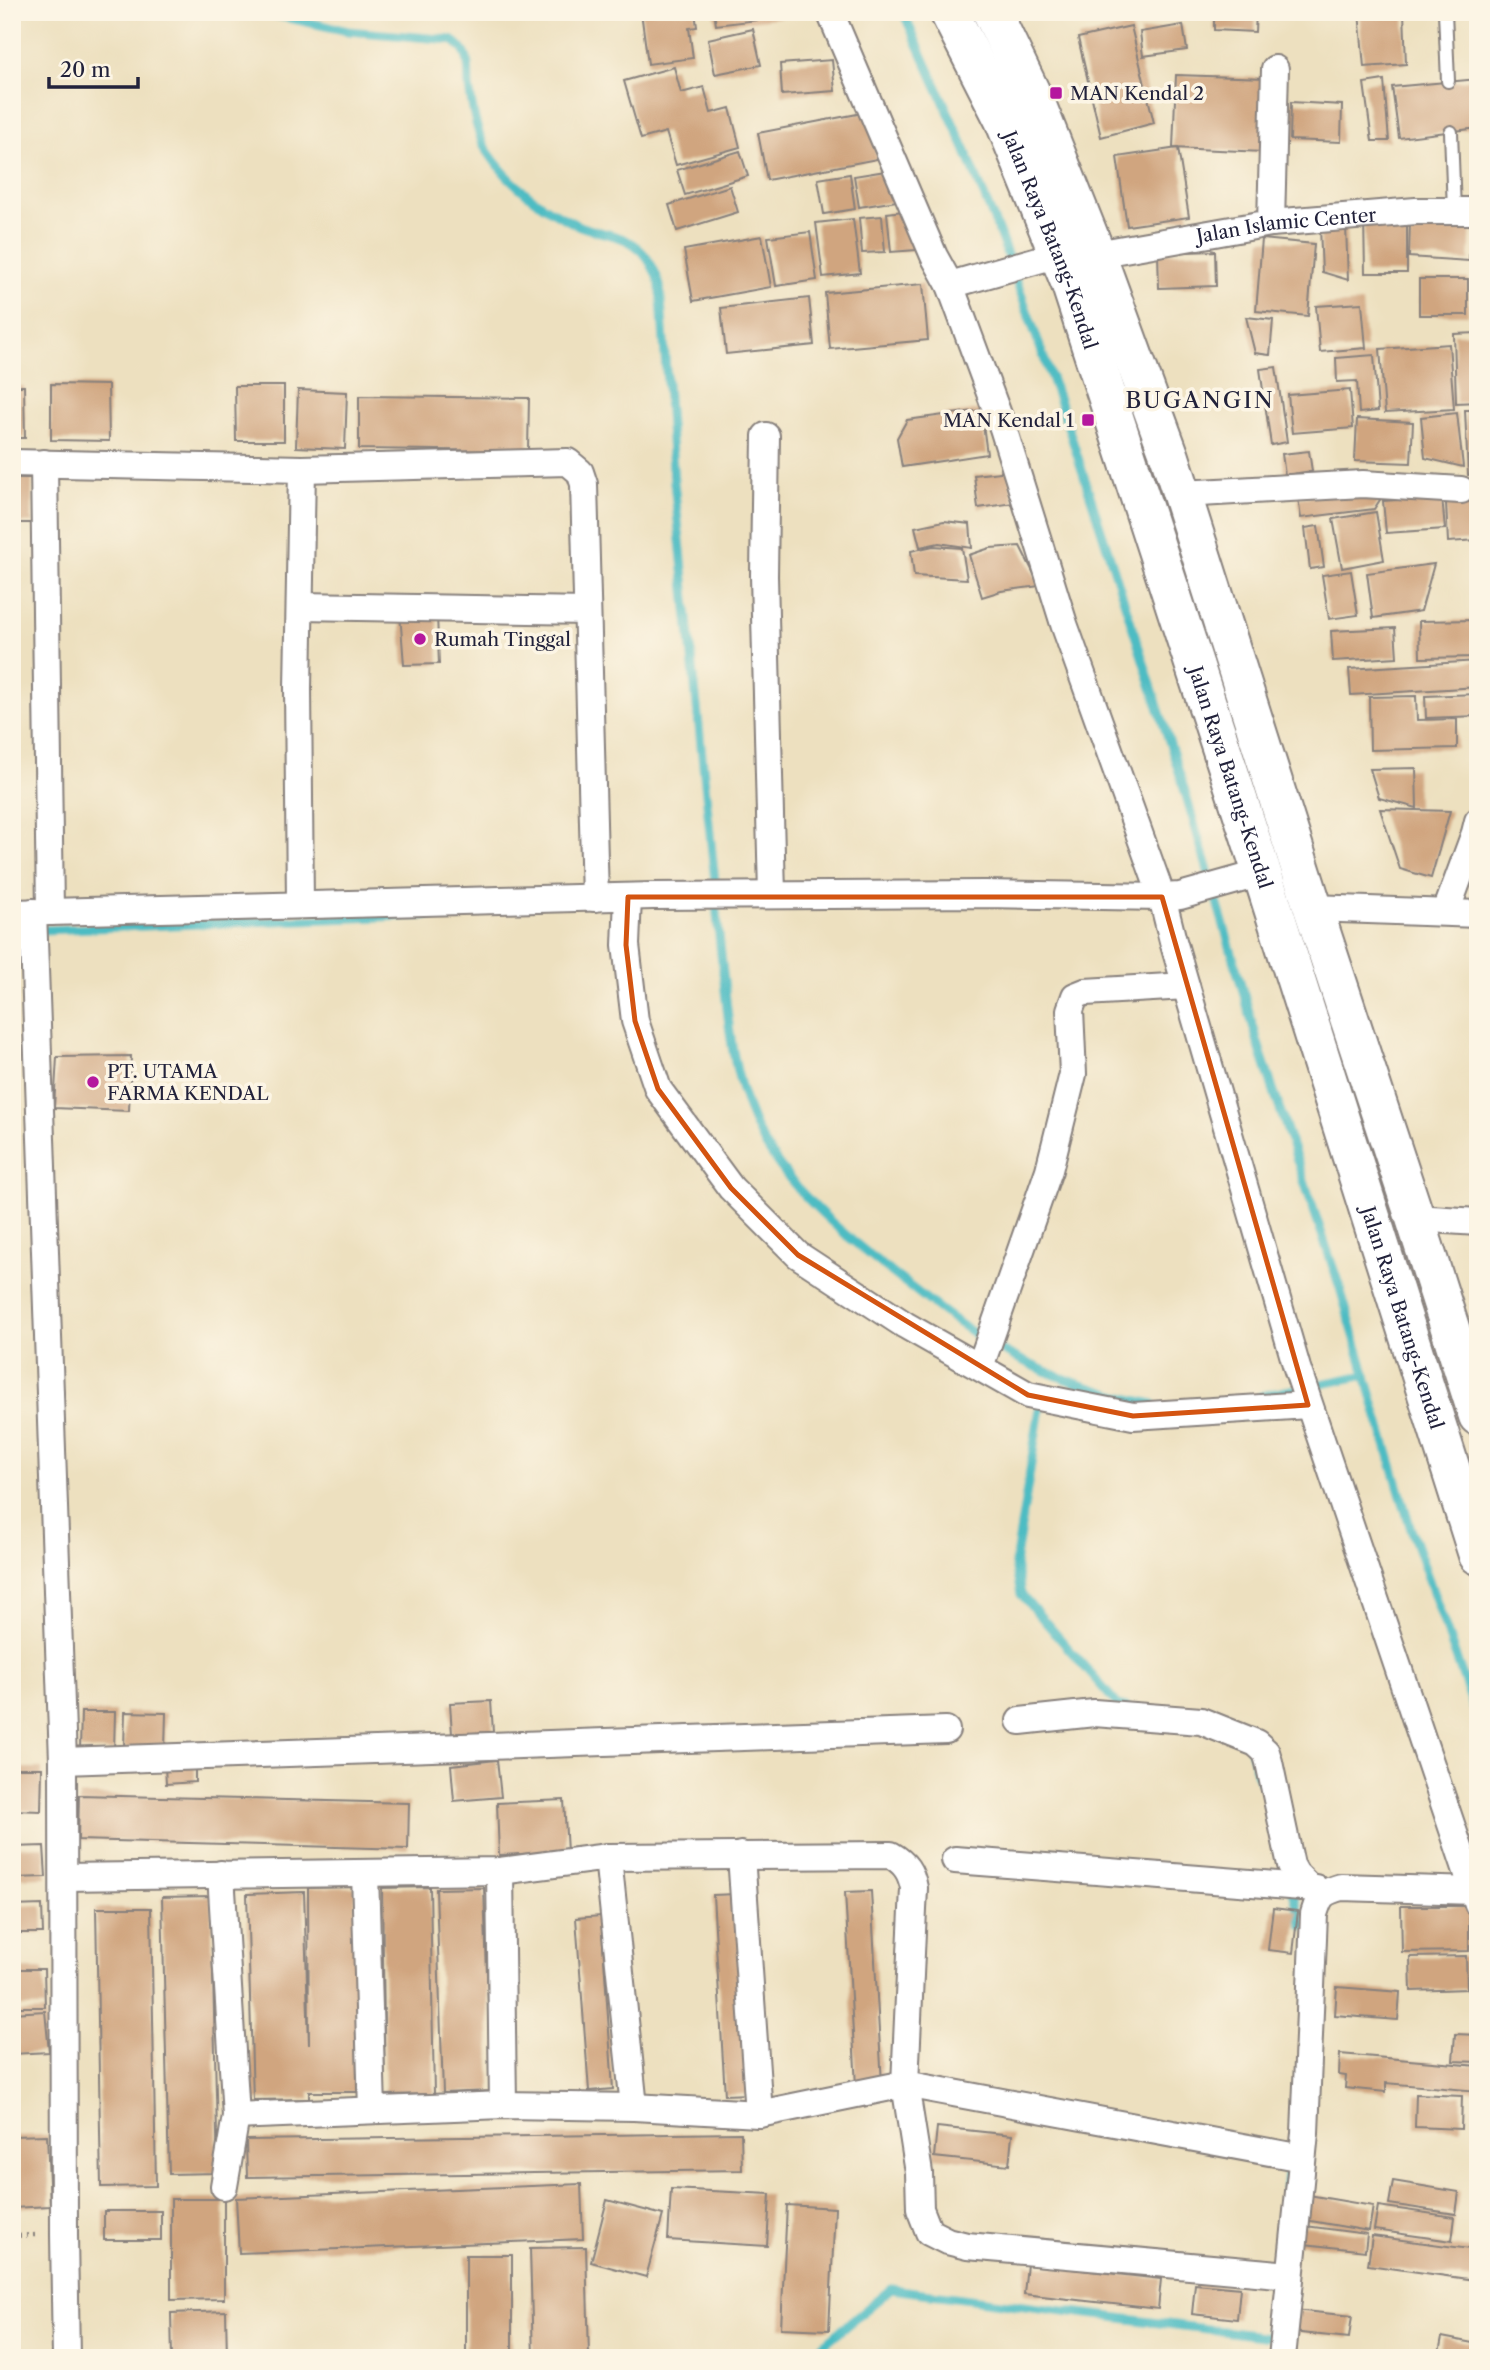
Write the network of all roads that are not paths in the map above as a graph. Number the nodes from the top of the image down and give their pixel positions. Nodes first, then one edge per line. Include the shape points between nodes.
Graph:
1 (830, 12) edge
2 (949, 12) edge
3 (992, 12) edge
4 (1445, 12) edge
5 (1275, 69) dead end
6 (1448, 82) dead end
7 (1451, 132) dead end
8 (1466, 211) edge
9 (1271, 223) junction
10 (1096, 254) junction
11 (1050, 257) junction
12 (956, 283) junction
13 (766, 436) dead end
14 (12, 463) edge
15 (44, 463) junction
16 (303, 469) junction
17 (1461, 491) dead end
18 (1182, 494) junction
19 (300, 606) junction
20 (587, 611) junction
21 (1478, 821) edge
22 (1247, 877) junction
23 (772, 894) junction
24 (1171, 896) junction
25 (628, 897) junction
26 (595, 898) junction
27 (300, 904) junction
28 (1312, 908) junction
29 (32, 912) edge
30 (1446, 912) junction
31 (1478, 914) edge
32 (1186, 986) junction
33 (1415, 1218) junction
34 (1478, 1222) edge
35 (982, 1360) junction
36 (1308, 1401) junction
37 (1478, 1416) edge
38 (1478, 1555) edge
39 (1020, 1721) dead end
40 (946, 1730) dead end
41 (63, 1761) junction
42 (741, 1855) junction
43 (608, 1857) junction
44 (955, 1860) dead end
45 (500, 1871) junction
46 (365, 1873) junction
47 (221, 1874) junction
48 (64, 1877) junction
49 (1341, 1887) junction
50 (1310, 1888) junction
51 (1476, 1898) edge
52 (905, 2084) junction
53 (503, 2105) junction
54 (634, 2107) junction
55 (372, 2109) junction
56 (759, 2115) junction
57 (236, 2116) junction
58 (1302, 2158) junction
59 (224, 2186) dead end
60 (1290, 2275) junction
61 (66, 2358) edge
62 (1282, 2358) edge

1 - 12 street via 934,256
2 - 11 highway, Jalan Raya Batang-Kendal via 1004,120
3 - 10 highway, Jalan Raya Batang-Kendal via 1037,106
4 - 6 lane
5 - 9 street
7 - 8 lane
8 - 9 street, Jalan Islamic Center
9 - 10 street, Jalan Islamic Center
10 - 11 street, Jalan Islamic Center
10 - 18 highway, Jalan Raya Batang-Kendal
11 - 12 street, Jalan Islamic Center
11 - 22 highway, Jalan Raya Batang-Kendal via 1132,470
12 - 24 street via 1065,624
13 - 23 street via 764,576
14 - 15 street
15 - 16 street
15 - 29 street
16 - 19 street
16 - 20 street via 568,462 580,472 584,484
17 - 18 street via 1363,484
18 - 28 highway, Jalan Raya Batang-Kendal
19 - 20 street
19 - 27 street
20 - 26 street
21 - 30 street
22 - 24 street
22 - 38 highway, Jalan Raya Batang-Kendal
23 - 24 street
23 - 25 street
24 - 32 street
25 - 26 street
25 - 35 street via 626,944 635,1021 658,1089 731,1188 798,1255 905,1325
26 - 27 street
27 - 29 street
28 - 30 street
28 - 33 highway, Jalan Raya Batang-Kendal
29 - 41 street
30 - 31 street
32 - 35 street via 1075,996 1070,1010 1073,1074 1049,1170
32 - 36 street
33 - 34 street
33 - 37 highway, Jalan Raya Batang-Kendal
35 - 36 street via 1028,1395 1133,1416
36 - 51 street
39 - 50 street via 1094,1713 1201,1721 1256,1743 1269,1762 1291,1865
40 - 41 street
41 - 48 street
42 - 43 street
42 - 52 street via 879,1853 902,1861 914,1888
42 - 56 street
43 - 45 street
43 - 54 street
44 - 50 street
45 - 46 street
45 - 53 street
46 - 47 street
46 - 55 street
47 - 48 street
47 - 57 street
48 - 61 street
49 - 50 street
49 - 51 street
49 - 58 street via 1320,1897 1314,1914
52 - 56 street
52 - 58 street
52 - 60 street via 920,2209 929,2232 947,2241
53 - 54 street
53 - 55 street
54 - 56 street
55 - 57 street
57 - 59 street
58 - 60 street
60 - 62 street

